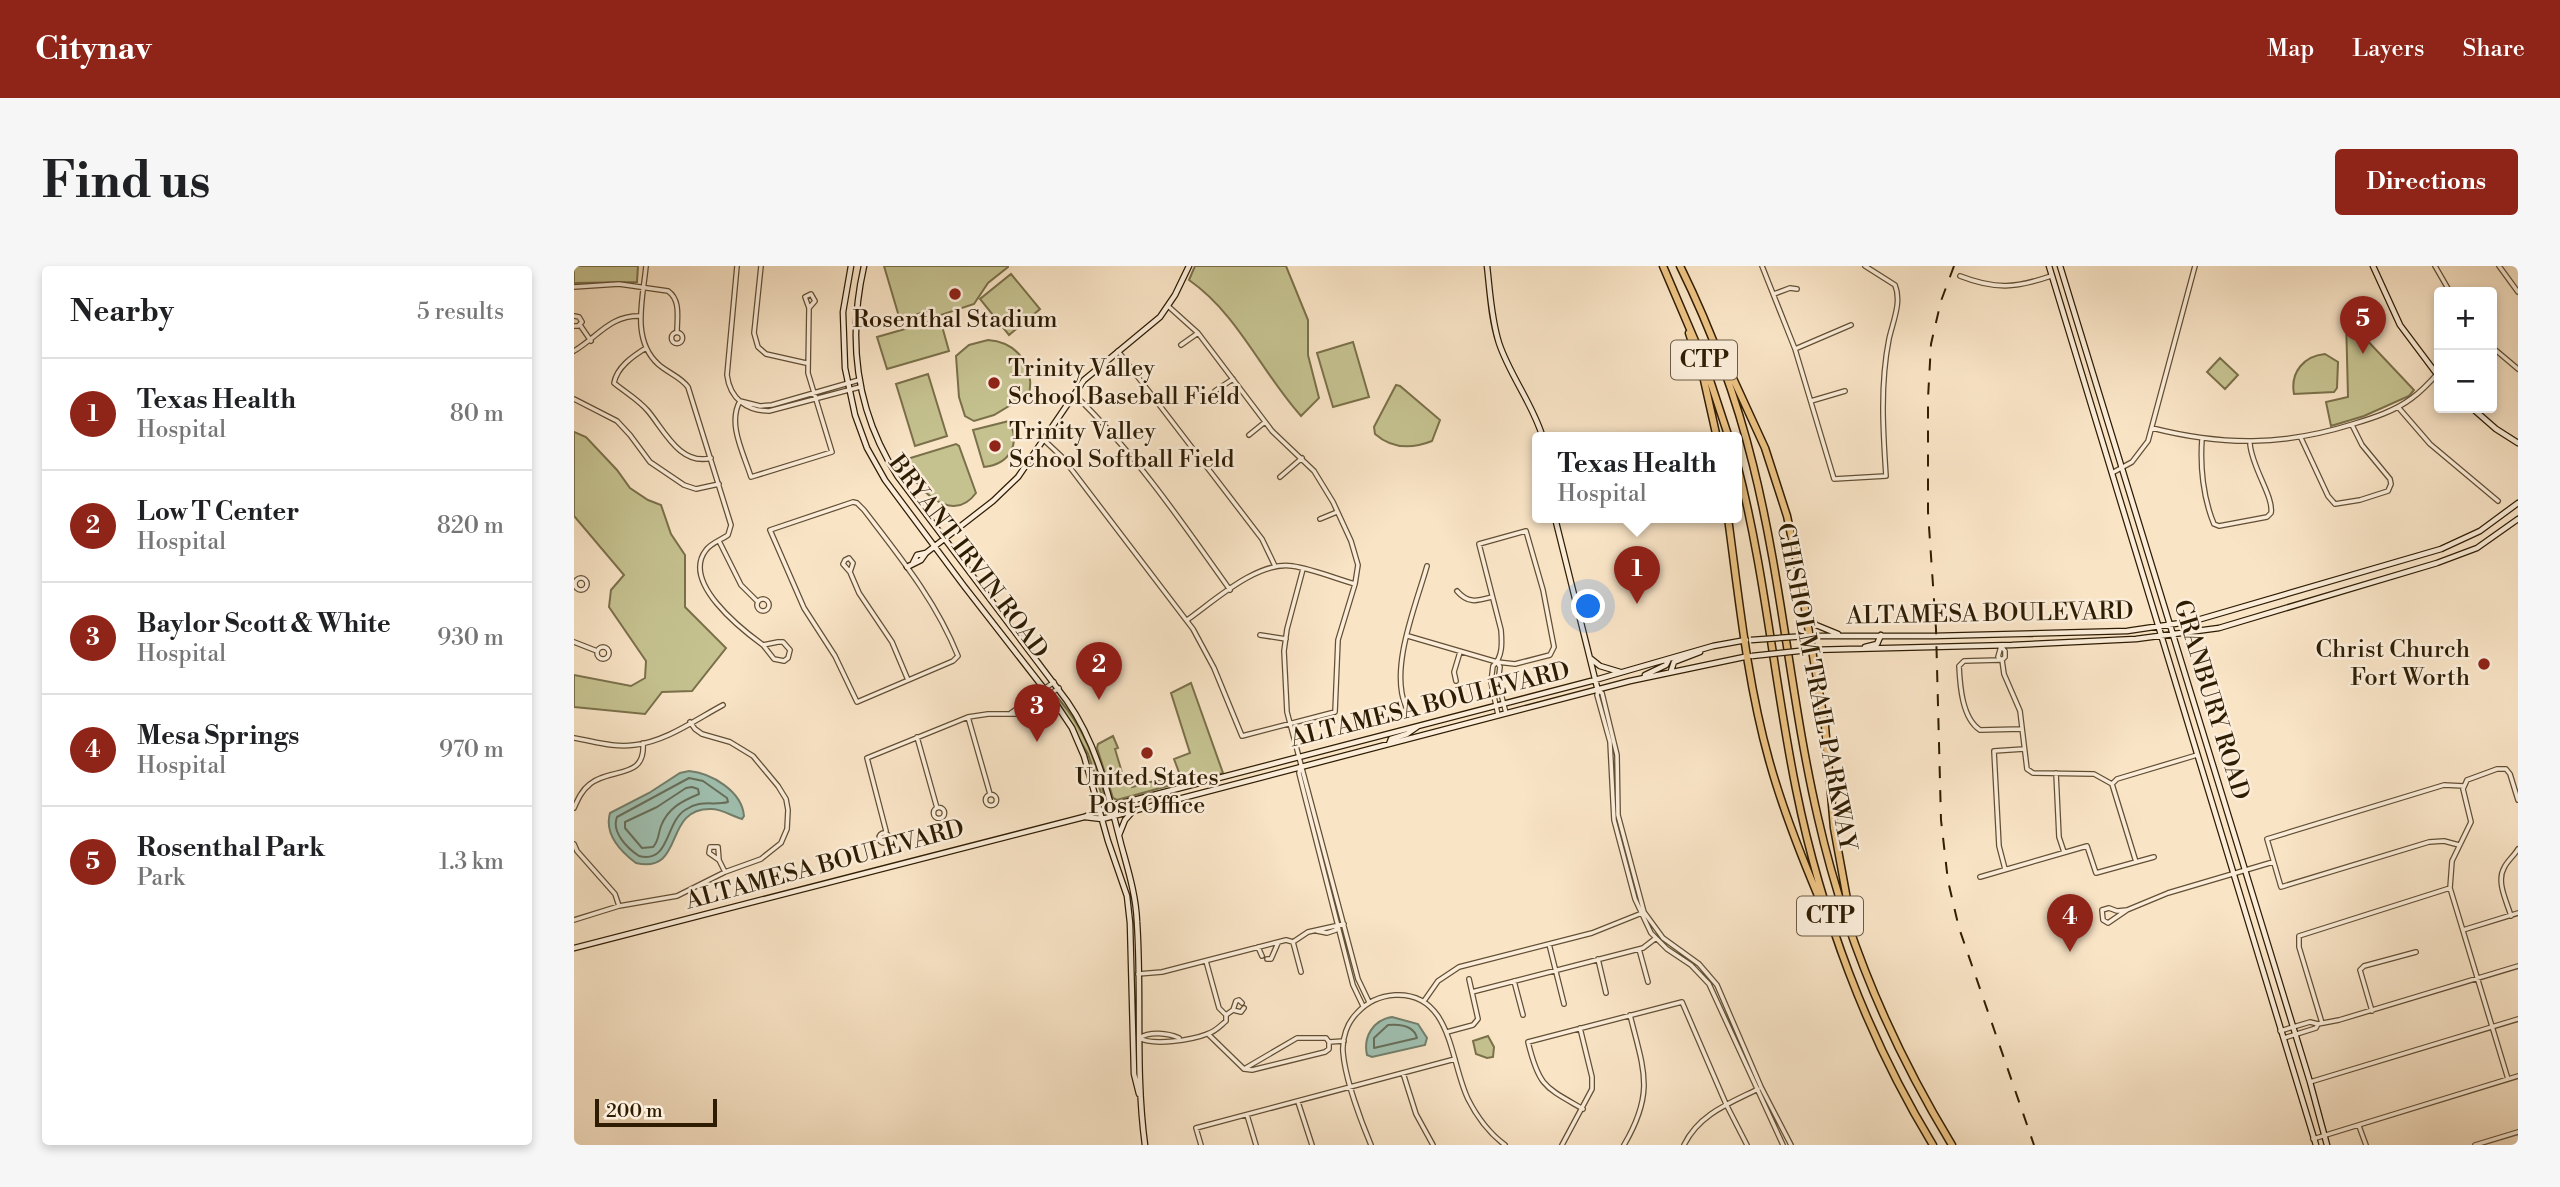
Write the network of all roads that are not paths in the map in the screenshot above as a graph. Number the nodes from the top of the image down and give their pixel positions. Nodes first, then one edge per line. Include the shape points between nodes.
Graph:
1 (646, 266) edge
2 (737, 266) edge
3 (761, 266) edge
4 (851, 266) edge
5 (864, 266) edge
6 (1189, 266) edge
7 (1487, 266) edge
8 (1663, 266) edge
9 (1680, 266) edge
10 (1762, 266) edge
11 (1865, 266) edge
12 (2049, 266) edge
13 (2060, 266) edge
14 (2195, 266) edge
15 (2373, 266) edge
16 (2435, 266) edge
17 (2499, 266) edge
18 (2062, 273) junction
19 (1960, 276) dead end
20 (2052, 276) junction
21 (1672, 285) junction
22 (2447, 287) edge
23 (574, 288) edge
24 (643, 288) junction
25 (1797, 289) dead end
26 (2518, 292) edge
27 (1774, 295) junction
28 (1168, 306) junction
29 (809, 308) dead end
30 (1702, 314) junction
31 (574, 316) edge
32 (641, 316) junction
33 (580, 325) junction
34 (1851, 325) dead end
35 (574, 326) edge
36 (677, 332) dead end
37 (1198, 333) junction
38 (591, 341) junction
39 (1181, 345) dead end
40 (646, 348) junction
41 (1795, 349) junction
42 (2496, 350) edge
43 (574, 351) edge
44 (1118, 351) junction
45 (807, 363) junction
46 (2434, 368) edge
47 (2518, 369) edge
48 (2093, 377) junction
49 (2434, 378) edge
50 (1233, 379) junction
51 (859, 380) junction
52 (2083, 380) junction
53 (846, 382) junction
54 (860, 387) junction
55 (848, 389) junction
56 (1215, 391) dead end
57 (1845, 391) dead end
58 (1074, 394) junction
59 (814, 395) junction
60 (574, 399) edge
61 (740, 401) junction
62 (1811, 401) junction
63 (2398, 407) junction
64 (2478, 413) edge
65 (1265, 422) junction
66 (2352, 425) junction
67 (2152, 429) junction
68 (1541, 432) edge
69 (1716, 432) edge
70 (1727, 432) edge
71 (1249, 435) dead end
72 (2301, 438) junction
73 (2202, 439) junction
74 (1044, 440) junction
75 (2250, 443) junction
76 (2518, 443) edge
77 (710, 458) junction
78 (1302, 458) junction
79 (2121, 468) junction
80 (2112, 472) junction
81 (1280, 477) dead end
82 (719, 484) junction
83 (1742, 486) edge
84 (2498, 501) dead end
85 (2518, 503) edge
86 (1337, 512) junction
87 (1320, 519) dead end
88 (2518, 519) edge
89 (1556, 523) edge
90 (1729, 523) edge
91 (944, 539) junction
92 (719, 541) junction
93 (2461, 541) junction
94 (934, 547) junction
95 (2146, 550) junction
96 (2136, 552) junction
97 (2466, 552) junction
98 (1275, 566) junction
99 (1427, 566) dead end
100 (907, 567) junction
101 (1303, 569) junction
102 (2375, 570) junction
103 (850, 572) dead end
104 (2378, 580) junction
105 (1355, 584) junction
106 (1230, 590) junction
107 (1457, 591) dead end
108 (1492, 597) junction
109 (2268, 601) junction
110 (758, 602) dead end
111 (2271, 612) junction
112 (1806, 614) junction
113 (1187, 620) junction
114 (2169, 625) junction
115 (2158, 627) junction
116 (1260, 635) dead end
117 (1842, 635) junction
118 (1881, 635) junction
119 (2000, 635) junction
120 (1408, 636) junction
121 (1808, 636) junction
122 (2161, 636) junction
123 (2172, 636) junction
124 (1286, 639) junction
125 (1748, 640) junction
126 (574, 642) edge
127 (763, 645) junction
128 (1713, 646) junction
129 (2001, 646) junction
130 (1857, 649) junction
131 (1810, 650) junction
132 (597, 651) dead end
133 (1460, 652) junction
134 (1750, 656) junction
135 (1590, 658) junction
136 (1669, 659) junction
137 (2002, 660) junction
138 (1497, 662) junction
139 (1671, 671) junction
140 (1621, 672) junction
141 (1642, 678) junction
142 (908, 680) junction
143 (1595, 680) junction
144 (1456, 681) dead end
145 (1054, 682) junction
146 (1045, 688) junction
147 (1059, 688) junction
148 (1598, 691) junction
149 (1050, 695) junction
150 (1026, 702) junction
151 (1503, 704) junction
152 (723, 705) dead end
153 (1496, 706) junction
154 (1406, 707) dead end
155 (1030, 708) junction
156 (1011, 713) junction
157 (1506, 713) junction
158 (1498, 715) junction
159 (968, 717) junction
160 (690, 722) junction
161 (1289, 724) junction
162 (1418, 726) junction
163 (2022, 729) junction
164 (918, 737) junction
165 (574, 738) edge
166 (643, 743) junction
167 (1389, 744) junction
168 (2024, 749) junction
169 (2209, 751) junction
170 (2197, 755) junction
171 (1297, 757) junction
172 (1300, 767) junction
173 (2056, 773) junction
174 (2112, 783) junction
175 (2463, 786) junction
176 (574, 792) edge
177 (990, 794) dead end
178 (2517, 794) edge
179 (579, 796) junction
180 (2518, 800) edge
181 (1111, 806) junction
182 (574, 808) edge
183 (937, 808) dead end
184 (1099, 809) junction
185 (1134, 810) junction
186 (1114, 815) junction
187 (1084, 817) junction
188 (1102, 819) junction
189 (886, 831) dead end
190 (1119, 836) junction
191 (574, 844) edge
192 (2459, 845) junction
193 (2518, 849) edge
194 (575, 852) edge
195 (2064, 852) junction
196 (2154, 858) dead end
197 (719, 860) dead end
198 (2136, 862) junction
199 (2273, 862) junction
200 (2005, 869) junction
201 (2244, 871) junction
202 (725, 872) junction
203 (2233, 874) junction
204 (1980, 877) dead end
205 (2450, 888) junction
206 (619, 906) junction
207 (2127, 910) junction
208 (1642, 913) junction
209 (2518, 914) edge
210 (2511, 915) junction
211 (574, 920) edge
212 (1343, 924) junction
213 (1337, 926) junction
214 (2463, 930) junction
215 (1657, 938) junction
216 (1854, 940) junction
217 (1279, 942) junction
218 (1293, 942) junction
219 (1549, 944) junction
220 (1839, 944) junction
221 (1258, 947) junction
222 (574, 948) edge
223 (1639, 949) junction
224 (2416, 952) dead end
225 (1598, 959) junction
226 (1206, 961) junction
227 (2518, 967) edge
228 (1556, 970) junction
229 (1301, 972) dead end
230 (1138, 974) junction
231 (2479, 978) junction
232 (1469, 979) dead end
233 (1514, 981) junction
234 (1648, 982) dead end
235 (1472, 992) junction
236 (1606, 993) dead end
237 (1424, 1001) junction
238 (1369, 1002) junction
239 (1564, 1004) dead end
240 (1363, 1006) junction
241 (1233, 1010) junction
242 (2372, 1011) junction
243 (1226, 1015) junction
244 (1523, 1015) dead end
245 (1630, 1016) junction
246 (2518, 1019) edge
247 (2320, 1023) junction
248 (2493, 1026) junction
249 (1580, 1028) junction
250 (2293, 1028) junction
251 (2280, 1031) junction
252 (1447, 1032) junction
253 (1154, 1034) junction
254 (1208, 1034) junction
255 (2296, 1035) junction
256 (1137, 1038) junction
257 (1181, 1038) junction
258 (2282, 1039) junction
259 (1344, 1041) junction
260 (1155, 1042) junction
261 (1329, 1042) junction
262 (1455, 1059) junction
263 (1244, 1069) junction
264 (1404, 1073) junction
265 (2518, 1076) edge
266 (2508, 1079) junction
267 (2310, 1082) junction
268 (1352, 1087) junction
269 (1759, 1088) junction
270 (1298, 1102) junction
271 (1726, 1104) junction
272 (1583, 1109) junction
273 (1247, 1115) junction
274 (2359, 1126) junction
275 (2518, 1132) edge
276 (2323, 1135) junction
277 (2313, 1139) junction
278 (1564, 1144) edge
279 (1145, 1145) edge
280 (1201, 1145) edge
281 (1256, 1145) edge
282 (1312, 1145) edge
283 (1371, 1145) edge
284 (1433, 1145) edge
285 (1505, 1145) edge
286 (1623, 1145) edge
287 (1684, 1145) edge
288 (1747, 1145) edge
289 (1783, 1145) edge
290 (1791, 1145) edge
291 (1933, 1145) edge
292 (1952, 1145) edge
293 (2316, 1145) edge
294 (2327, 1145) edge
295 (2366, 1145) edge
296 (2475, 1145) edge

1 - 24 street
2 - 61 street via 727,375
3 - 45 street via 755,343 766,354
4 - 53 main road, BRYANT IRVIN ROAD via 842,330
5 - 51 main road, BRYANT IRVIN ROAD via 855,315
6 - 28 main road
7 - 68 main road via 1499,343
8 - 21 highway, CTP
9 - 30 highway, CHISHOLM TRAIL PARKWAY / CTP
10 - 27 street
11 - 62 street via 1897,290 1884,391 1886,476 1834,479
12 - 20 main road, GRANBURY ROAD
13 - 18 main road, GRANBURY ROAD
14 - 67 street
15 - 46 main road via 2400,325
16 - 22 street
17 - 26 street
18 - 20 main road
18 - 48 main road, GRANBURY ROAD
19 - 20 street via 2004,287
20 - 52 main road, GRANBURY ROAD
21 - 69 highway via 1704,380
21 - 70 highway, CTP
23 - 24 street
24 - 32 street
24 - 36 street via 673,294
25 - 27 street
27 - 41 street
28 - 37 street
28 - 44 main road
29 - 45 street
30 - 112 highway via 1771,464 1787,516
30 - 216 highway, CHISHOLM TRAIL PARKWAY / CTP via 1753,464 1818,817
31 - 33 street via 581,318
32 - 38 street via 616,319
32 - 40 street
33 - 35 street
33 - 38 street
34 - 41 street
37 - 39 street
37 - 50 street
38 - 43 street
40 - 77 street via 659,365 688,387
40 - 77 street via 629,359 614,383 646,408 677,447 694,458
41 - 62 street
42 - 47 street
44 - 58 main road
44 - 98 street via 1262,539
45 - 59 street
48 - 52 main road
48 - 79 main road, GRANBURY ROAD
49 - 63 street
50 - 56 street
50 - 65 street
51 - 53 street
51 - 54 main road, BRYANT IRVIN ROAD
52 - 80 main road, GRANBURY ROAD
53 - 55 main road, BRYANT IRVIN ROAD
53 - 59 street
54 - 55 street
54 - 91 main road, BRYANT IRVIN ROAD via 887,460
55 - 59 street
55 - 94 main road, BRYANT IRVIN ROAD via 877,467
57 - 62 street
58 - 74 main road
58 - 106 street via 1150,481
59 - 61 street via 760,406
59 - 61 street via 832,452 751,477 735,426
60 - 82 street via 617,421 650,462 684,485 696,489
63 - 66 street
63 - 84 street via 2430,444
64 - 76 main road
65 - 71 street
65 - 78 street
66 - 72 street
66 - 72 street via 2390,479 2388,491 2335,504
67 - 73 street
67 - 79 street via 2141,453
72 - 75 street
73 - 75 street
73 - 75 street via 2208,502 2214,524 2219,526 2272,513
74 - 91 main road via 1009,487
74 - 113 street via 1062,457
77 - 82 street
78 - 81 street
78 - 86 street
79 - 80 street
79 - 95 main road, GRANBURY ROAD
80 - 96 main road, GRANBURY ROAD
82 - 92 street via 731,525 728,535
83 - 220 highway, CHISHOLM TRAIL PARKWAY / CTP via 1797,792
85 - 93 main road, ALTAMESA BOULEVARD
86 - 87 street
86 - 105 street via 1357,558
88 - 97 main road, ALTAMESA BOULEVARD
89 - 135 main road
90 - 125 highway
91 - 94 main road
91 - 145 main road, BRYANT IRVIN ROAD
92 - 110 street via 741,585
92 - 127 street via 708,547 702,559 703,582 735,624
93 - 97 main road
93 - 102 main road, ALTAMESA BOULEVARD
94 - 100 main road
94 - 146 main road, BRYANT IRVIN ROAD
95 - 96 main road
95 - 114 main road, GRANBURY ROAD
96 - 115 main road, GRANBURY ROAD
97 - 104 main road, ALTAMESA BOULEVARD
98 - 101 street
98 - 106 street
99 - 120 street
100 - 142 street via 934,606 958,658
100 - 142 street via 857,503 770,530 804,608 857,702
101 - 105 street
101 - 124 street
102 - 104 main road
102 - 109 main road, ALTAMESA BOULEVARD
103 - 142 street via 892,642
104 - 111 main road, ALTAMESA BOULEVARD
105 - 161 street via 1338,640 1337,710
106 - 113 street
107 - 108 street via 1464,599 1475,601
108 - 138 street via 1501,629
108 - 138 street via 1479,544 1526,531 1554,647 1550,654 1530,661
109 - 111 main road
109 - 114 main road, ALTAMESA BOULEVARD
111 - 123 main road, ALTAMESA BOULEVARD
112 - 117 main road via 1816,625
112 - 121 highway
113 - 161 street via 1240,733 1244,736
114 - 115 main road, ALTAMESA BOULEVARD
114 - 123 main road, GRANBURY ROAD
115 - 119 main road, ALTAMESA BOULEVARD
115 - 122 main road, GRANBURY ROAD
116 - 124 street
117 - 118 main road, ALTAMESA BOULEVARD
117 - 121 main road, ALTAMESA BOULEVARD
118 - 119 main road, ALTAMESA BOULEVARD
118 - 130 main road via 1877,644
119 - 129 main road
120 - 133 street
120 - 154 street via 1401,662 1401,696
121 - 125 main road, ALTAMESA BOULEVARD, bridge
121 - 131 highway
122 - 123 main road, ALTAMESA BOULEVARD
122 - 129 main road, ALTAMESA BOULEVARD
122 - 170 main road, GRANBURY ROAD
123 - 169 main road, GRANBURY ROAD
124 - 161 street
125 - 128 main road, ALTAMESA BOULEVARD
125 - 134 highway
126 - 132 street
127 - 127 street via 783,642 790,650 788,658 774,659
128 - 136 main road, ALTAMESA BOULEVARD
128 - 139 main road via 1674,662
129 - 130 main road, ALTAMESA BOULEVARD
129 - 137 street via 2006,657
130 - 131 main road, ALTAMESA BOULEVARD
131 - 134 main road, ALTAMESA BOULEVARD, bridge
131 - 216 highway
133 - 138 street
133 - 144 street
134 - 139 main road, ALTAMESA BOULEVARD
134 - 220 highway via 1768,758
135 - 140 main road
135 - 143 main road
136 - 140 main road, ALTAMESA BOULEVARD
136 - 141 main road
137 - 163 street
137 - 163 street via 1964,661 1959,666 1960,695 1980,730
138 - 151 street
138 - 153 street via 1491,682
139 - 141 main road, ALTAMESA BOULEVARD
140 - 143 main road, ALTAMESA BOULEVARD
141 - 148 main road, ALTAMESA BOULEVARD
143 - 148 main road
143 - 151 main road, ALTAMESA BOULEVARD
145 - 146 street
145 - 147 main road, BRYANT IRVIN ROAD
146 - 149 main road, BRYANT IRVIN ROAD
146 - 150 street
147 - 149 street
147 - 181 main road, BRYANT IRVIN ROAD via 1091,743
148 - 157 main road, ALTAMESA BOULEVARD
148 - 208 street via 1614,748 1621,837
149 - 155 street
149 - 184 main road, BRYANT IRVIN ROAD via 1078,741
150 - 155 street
150 - 156 street
151 - 153 main road, ALTAMESA BOULEVARD
151 - 157 street
152 - 160 street
153 - 158 street
153 - 162 main road, ALTAMESA BOULEVARD
155 - 156 street
156 - 159 street
157 - 158 main road, ALTAMESA BOULEVARD
158 - 167 main road, ALTAMESA BOULEVARD
159 - 164 street
159 - 177 street
160 - 166 street
160 - 202 street via 702,734 730,742 754,756 786,799 786,832 775,850
161 - 171 street
162 - 167 main road
162 - 171 main road, ALTAMESA BOULEVARD
163 - 168 street
164 - 183 street
164 - 189 street via 867,758
165 - 166 street via 622,746
166 - 179 street via 642,760 636,767 599,778
167 - 172 main road, ALTAMESA BOULEVARD
168 - 173 street via 2032,773
168 - 200 street via 1994,751 1998,846
169 - 170 main road
169 - 201 main road, GRANBURY ROAD
170 - 174 street
170 - 203 main road, GRANBURY ROAD
171 - 172 street
171 - 181 main road, ALTAMESA BOULEVARD
172 - 185 main road, ALTAMESA BOULEVARD
172 - 212 street
172 - 213 street
173 - 174 street via 2094,774
173 - 195 street
174 - 198 street
175 - 178 street via 2470,778 2506,769
175 - 192 street via 2471,822
175 - 199 street via 2444,785 2267,839
176 - 179 street
178 - 180 street
179 - 182 street
181 - 184 main road, ALTAMESA BOULEVARD
181 - 186 main road, BRYANT IRVIN ROAD
184 - 187 main road, ALTAMESA BOULEVARD
184 - 188 main road, BRYANT IRVIN ROAD
185 - 186 main road, ALTAMESA BOULEVARD
185 - 190 main road
186 - 188 main road, ALTAMESA BOULEVARD
186 - 190 main road, BRYANT IRVIN ROAD
187 - 188 main road, ALTAMESA BOULEVARD
187 - 222 main road, ALTAMESA BOULEVARD
188 - 256 main road, BRYANT IRVIN ROAD via 1127,896
190 - 230 main road, BRYANT IRVIN ROAD via 1137,920
191 - 194 street
192 - 199 street via 2433,841 2281,887
192 - 205 street
193 - 210 street via 2501,875
194 - 206 street via 610,887
195 - 198 street via 2087,846 2096,873
195 - 200 street
196 - 198 street
197 - 202 street
199 - 201 street
200 - 204 street
201 - 203 street
201 - 250 main road, GRANBURY ROAD
202 - 206 street via 677,896
203 - 207 street
203 - 251 main road, GRANBURY ROAD
205 - 214 street
205 - 247 street via 2299,936
206 - 211 street
207 - 207 street via 2107,908 2101,912 2102,918 2111,922
208 - 215 street
208 - 219 street
208 - 269 street via 1717,985
209 - 210 street
210 - 214 street
212 - 213 street
212 - 238 street via 1361,990
213 - 218 street via 1327,933 1315,930
213 - 240 street
214 - 231 street
215 - 223 street
215 - 269 street via 1709,984
216 - 292 highway, CHISHOLM TRAIL PARKWAY / CTP via 1891,1031
217 - 218 street
217 - 221 street
217 - 221 street via 1271,959
218 - 229 street
219 - 228 street
219 - 237 street via 1452,970
220 - 291 highway, CHISHOLM TRAIL PARKWAY / CTP via 1889,1063
221 - 226 street
223 - 225 street
223 - 234 street
224 - 242 street via 2361,970
225 - 228 street
225 - 236 street
226 - 230 street
226 - 243 street via 1219,1008
227 - 231 street
228 - 233 street
228 - 239 street
230 - 256 main road, BRYANT IRVIN ROAD
231 - 242 street
231 - 248 street
232 - 235 street
233 - 235 street
233 - 244 street
235 - 252 street via 1477,1021
237 - 238 street via 1399,995
237 - 252 street
238 - 240 street
240 - 259 street via 1351,1020
241 - 241 street via 1241,1012 1243,1006 1236,1001
241 - 243 street
242 - 247 street
243 - 254 street via 1226,1021
245 - 249 street
245 - 271 street via 1682,1002
245 - 286 street via 1645,1087 1639,1116
246 - 248 street
247 - 250 street
247 - 255 street
248 - 266 street
248 - 267 street
249 - 272 street via 1593,1083
249 - 272 street via 1528,1042 1542,1083
250 - 251 street
250 - 255 main road, GRANBURY ROAD
251 - 258 main road, GRANBURY ROAD
252 - 262 street
253 - 256 street
253 - 257 street
253 - 260 street
254 - 257 street
254 - 263 street
255 - 258 street
255 - 267 main road, GRANBURY ROAD
256 - 260 street
256 - 279 main road, BRYANT IRVIN ROAD via 1134,1074
257 - 260 street
258 - 277 main road, GRANBURY ROAD
259 - 261 street
259 - 268 street
261 - 263 street via 1325,1052
261 - 263 street via 1326,1038 1297,1038
262 - 264 street
262 - 285 street via 1474,1110
264 - 268 street
264 - 284 street via 1416,1114
265 - 266 street
266 - 274 street
267 - 276 main road, GRANBURY ROAD
268 - 270 street
268 - 283 street
269 - 271 street
269 - 289 street
269 - 290 street
270 - 273 street
270 - 282 street
271 - 287 street via 1695,1127
271 - 288 street
272 - 278 street
273 - 280 street via 1196,1128
273 - 281 street
274 - 276 street
274 - 295 street
275 - 296 street
276 - 277 street
276 - 294 main road, GRANBURY ROAD
277 - 293 main road, GRANBURY ROAD

